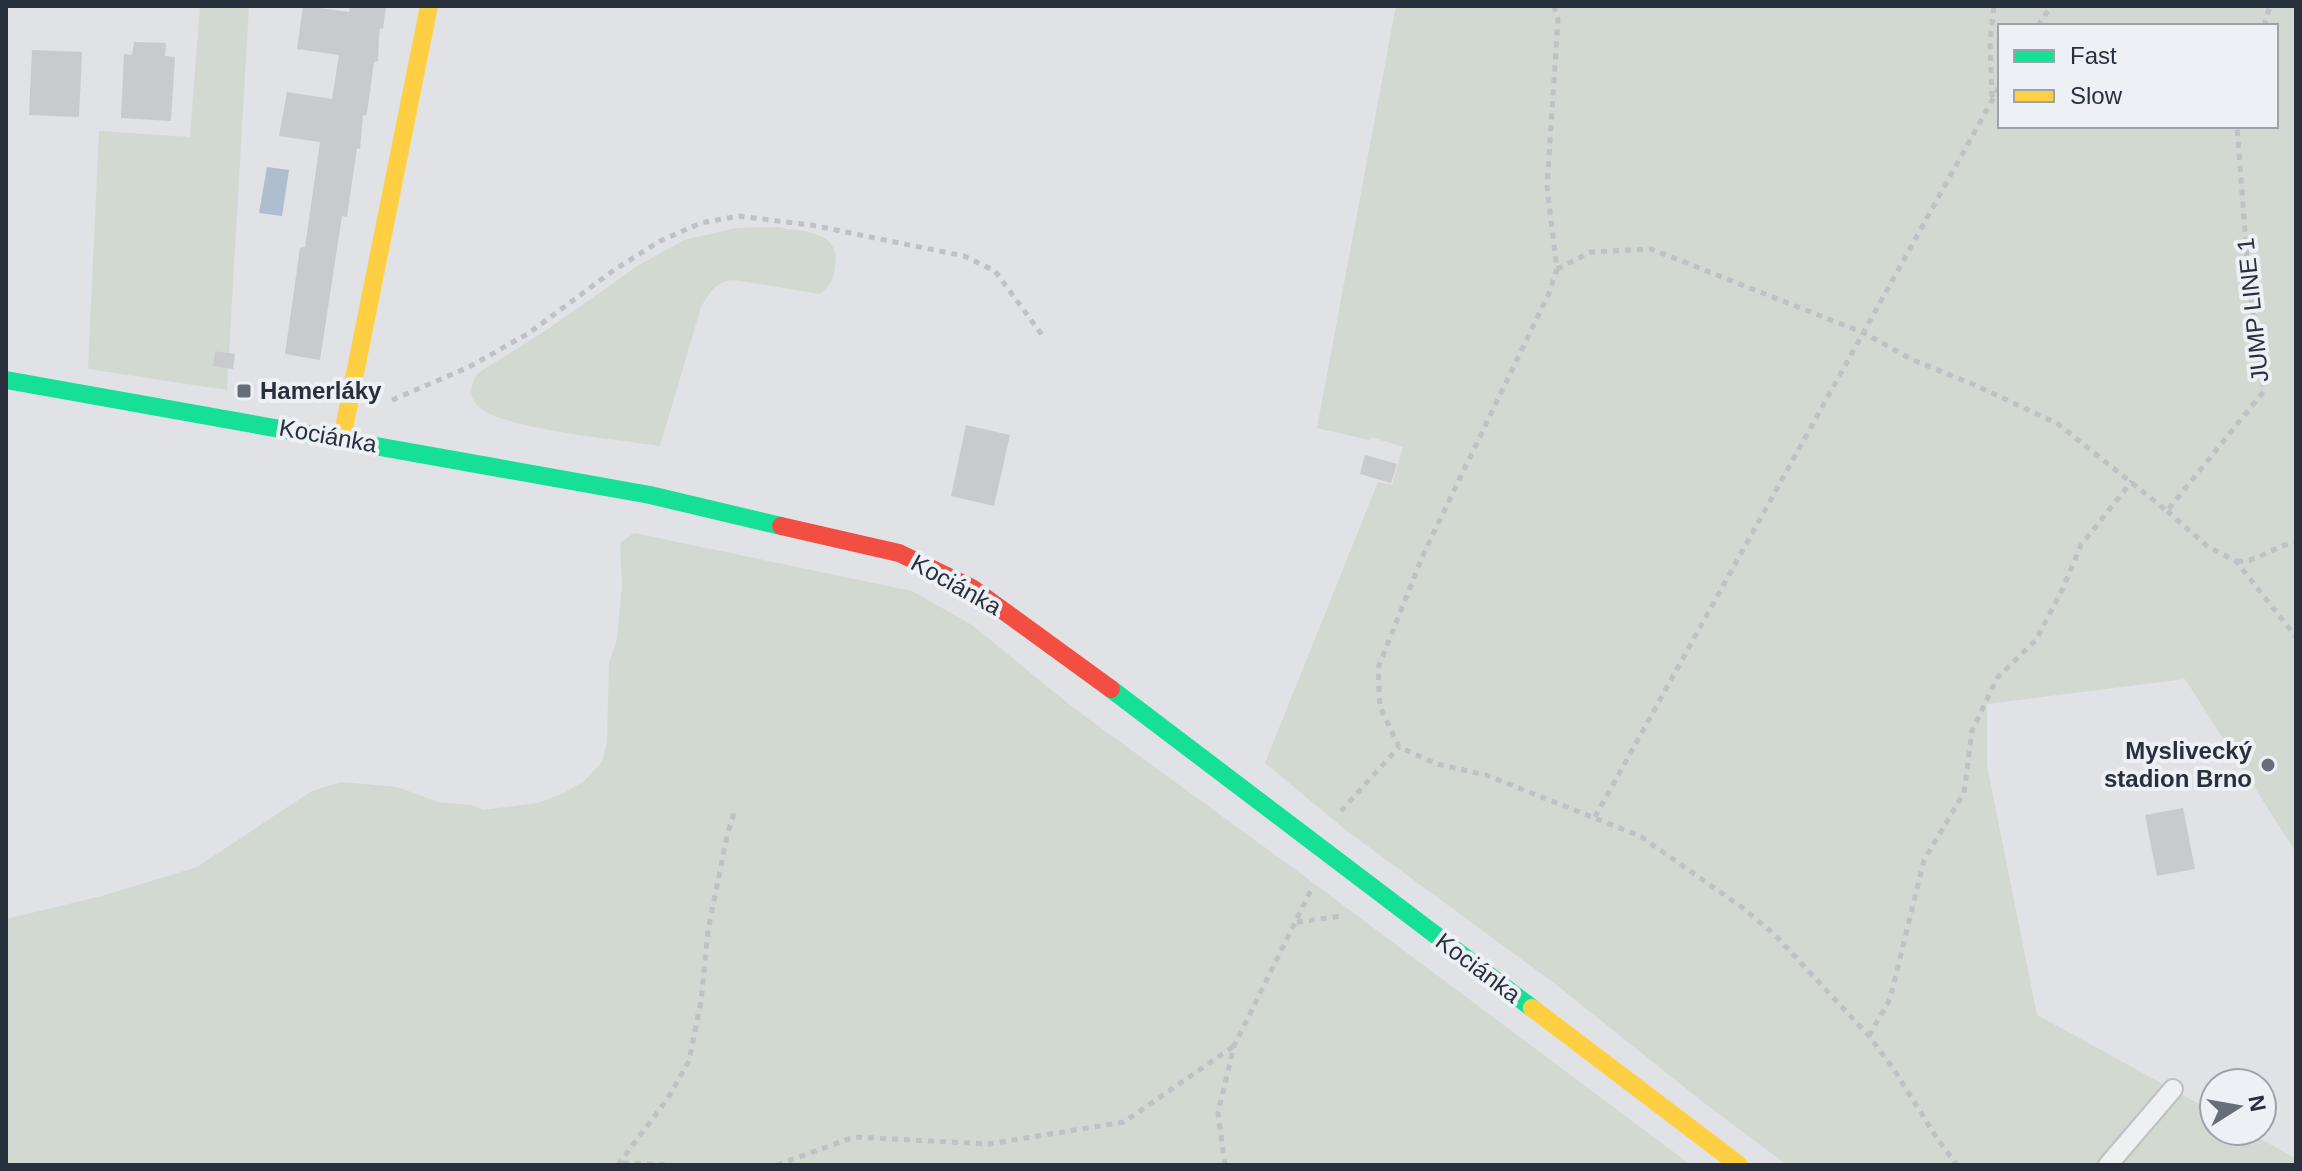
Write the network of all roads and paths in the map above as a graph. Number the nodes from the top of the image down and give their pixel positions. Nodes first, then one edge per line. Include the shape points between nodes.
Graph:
1 (429, 6) edge
2 (1554, 6) edge
3 (1994, 6) edge
4 (2051, 6) edge
5 (2039, 24) edge
6 (1998, 89) edge
7 (1992, 98) junction
8 (2237, 128) edge
9 (1557, 269) junction
10 (1864, 333) junction
11 (1042, 335) dead end
12 (6, 380) edge
13 (348, 408) junction
14 (342, 438) junction
15 (2132, 481) junction
16 (2167, 511) junction
17 (2296, 543) edge
18 (2236, 561) junction
19 (2296, 637) edge
20 (1399, 747) junction
21 (1350, 801) dead end
22 (734, 813) dead end
23 (1595, 817) junction
24 (1328, 856) junction
25 (1869, 1036) junction
26 (1234, 1046) junction
27 (2173, 1089) dead end
28 (620, 1164) edge
29 (670, 1165) edge
30 (777, 1165) edge
31 (1225, 1165) edge
32 (1739, 1165) edge
33 (1957, 1165) edge
34 (2108, 1165) edge

1 - 13 street
2 - 9 path via 1558,20 1547,187
3 - 7 path
4 - 5 path
6 - 7 path
7 - 10 path
8 - 16 path, JUMP LINE 1 via 2249,284 2264,391
9 - 10 path via 1591,252 1651,249
9 - 20 path via 1423,555 1378,668 1380,707
10 - 15 path via 2058,424
10 - 23 path
11 - 13 path via 995,271 964,256 739,216 701,223 660,241 529,333 469,367 379,406
12 - 14 street, Kociánka
13 - 14 street
14 - 24 street, Kociánka via 650,495 899,553 972,588 1039,635
15 - 16 path
15 - 25 path via 2081,545 2036,640 1997,678 1972,731 1964,793 1924,860 1890,999
16 - 18 path via 2207,546
17 - 18 path via 2274,547 2249,562
18 - 19 path
20 - 21 path
20 - 23 path
22 - 28 path via 708,930 689,1061
23 - 25 path via 1640,836 1743,908
24 - 26 path
24 - 32 street, Kociánka
25 - 33 path
26 - 30 path via 1124,1122 989,1144 854,1137
26 - 31 path via 1218,1113
27 - 34 lane
28 - 29 path

